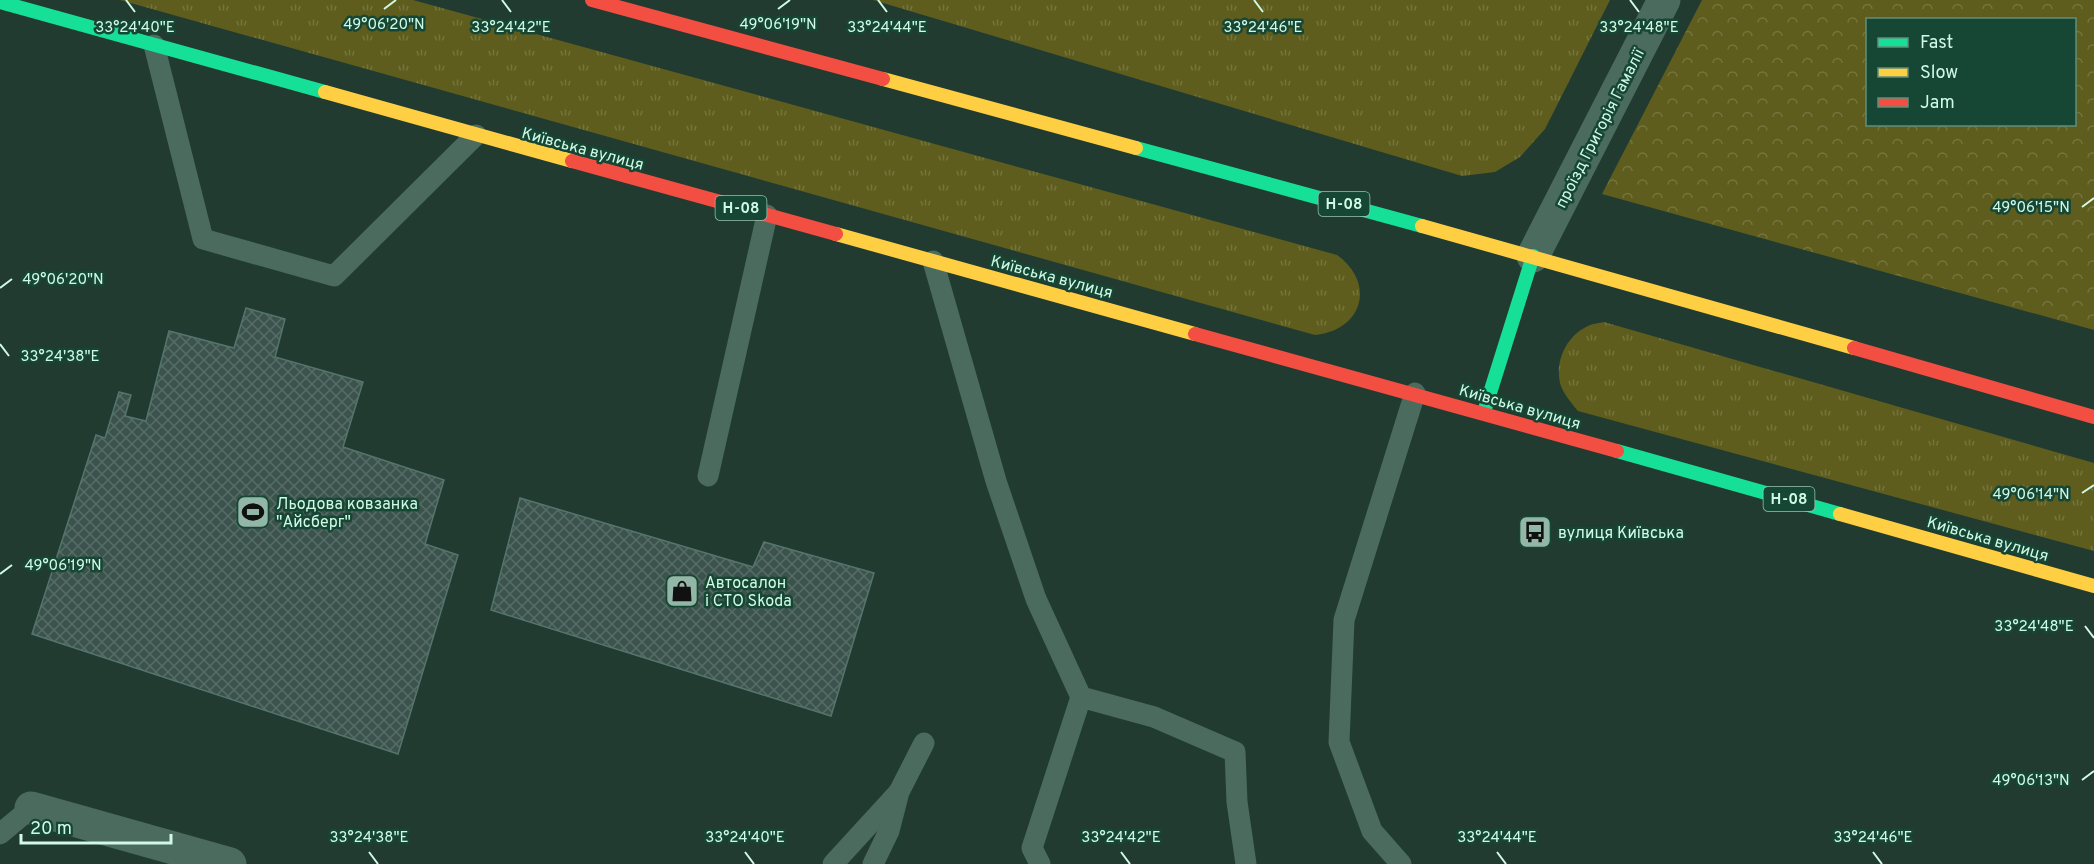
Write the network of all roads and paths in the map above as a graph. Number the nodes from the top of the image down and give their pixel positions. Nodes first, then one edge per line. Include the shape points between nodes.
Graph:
1 (592, 0) edge
2 (1664, 0) edge
3 (0, 2) edge
4 (154, 45) junction
5 (476, 135) junction
6 (767, 215) junction
7 (1533, 256) junction
8 (933, 261) junction
9 (1415, 393) junction
10 (1484, 412) junction
11 (2094, 417) edge
12 (708, 476) dead end
13 (2094, 585) edge
14 (1082, 697) junction
15 (924, 743) dead end
16 (899, 792) junction
17 (31, 808) joint
18 (0, 834) edge
19 (1032, 859) edge
20 (230, 864) edge
21 (833, 864) edge
22 (873, 864) edge
23 (1246, 864) edge
24 (1401, 864) edge

1 - 7 main road, Н-08
2 - 7 street, проїзд Григорія Гамалії
3 - 4 main road, Київська вулиця / Н-08
4 - 5 main road, Київська вулиця / Н-08
4 - 5 lane via 203,239 334,276
5 - 6 main road, Київська вулиця / Н-08
6 - 8 main road, Київська вулиця / Н-08
6 - 12 lane
7 - 10 main road
7 - 11 main road, Н-08
8 - 9 main road, Київська вулиця / Н-08
8 - 14 lane via 996,481 1032,588
9 - 10 main road, Київська вулиця / Н-08
9 - 24 lane via 1344,620 1339,742 1372,831
10 - 13 main road, Київська вулиця / Н-08
14 - 19 lane
14 - 23 lane via 1154,717 1235,752
15 - 16 lane
16 - 21 lane
16 - 22 lane via 889,831
17 - 18 lane
17 - 20 street

